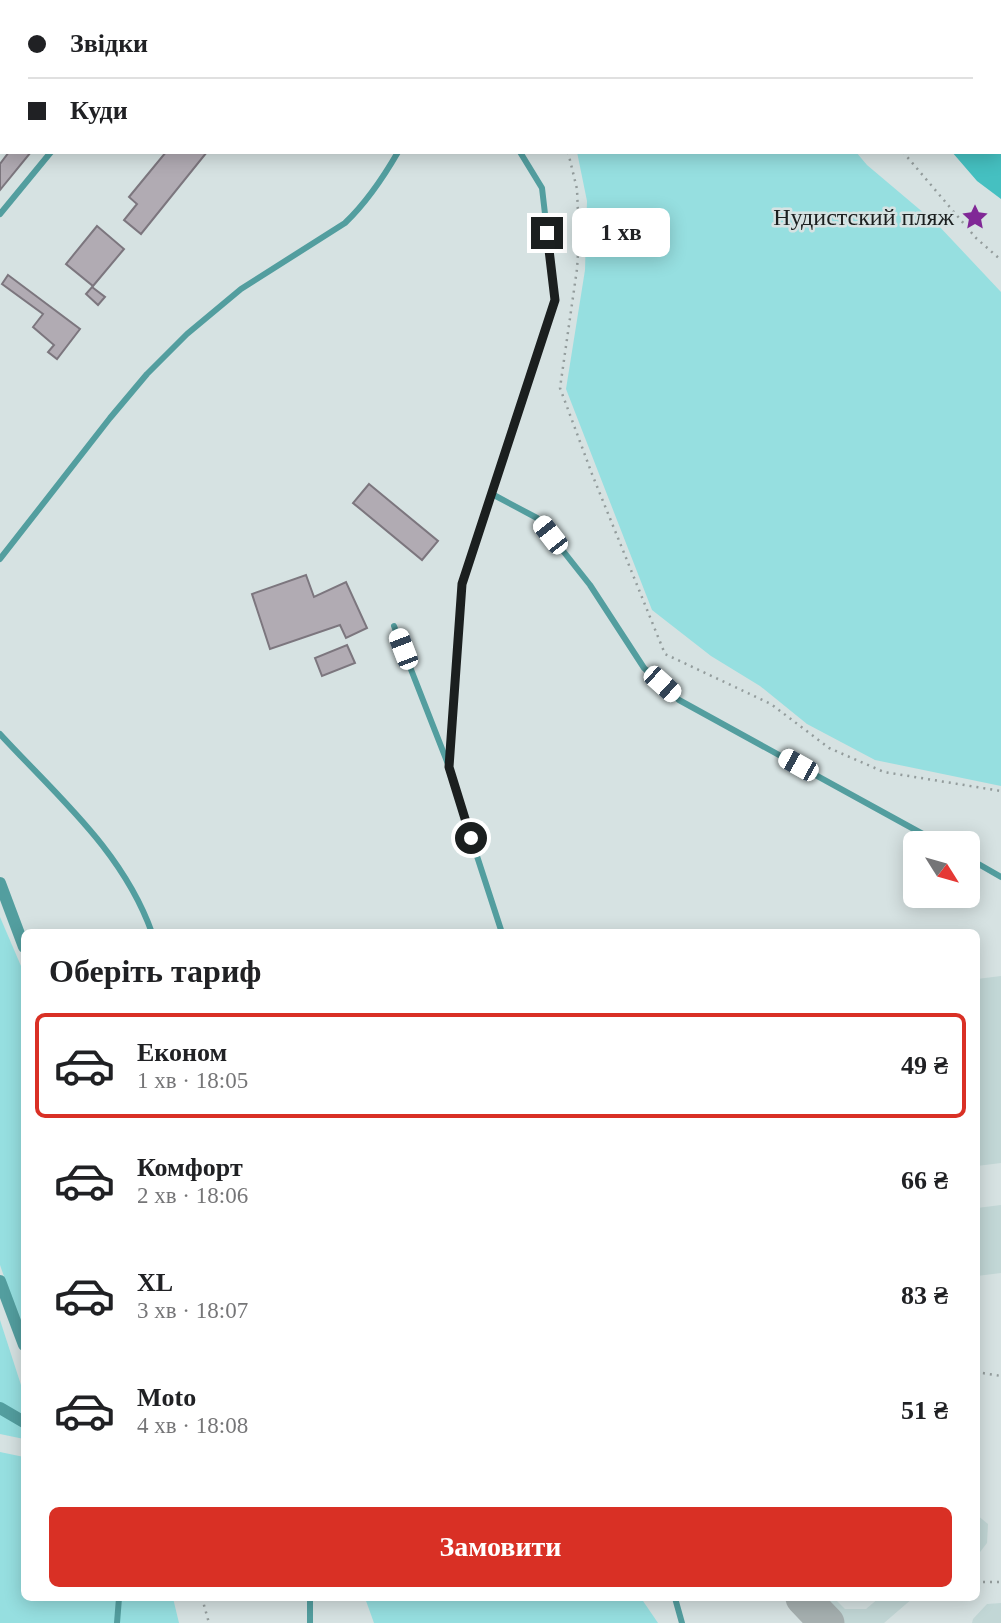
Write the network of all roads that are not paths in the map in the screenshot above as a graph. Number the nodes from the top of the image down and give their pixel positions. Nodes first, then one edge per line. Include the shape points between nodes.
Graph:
1 (49, 154) edge
2 (397, 154) edge
3 (521, 154) edge
4 (0, 214) edge
5 (492, 494) junction
6 (0, 559) edge
7 (394, 626) dead end
8 (0, 734) edge
9 (449, 767) junction
10 (917, 831) edge
11 (980, 865) edge
12 (1001, 877) edge
13 (0, 883) edge
14 (151, 929) edge
15 (501, 929) edge
16 (21, 939) edge
17 (0, 1281) edge
18 (21, 1337) edge
19 (0, 1408) edge
20 (21, 1420) edge
21 (119, 1601) edge
22 (310, 1601) edge
23 (677, 1601) edge
24 (117, 1623) edge
25 (310, 1623) edge
26 (682, 1623) edge

1 - 4 lane
2 - 6 lane via 382,180 345,223 241,289 147,374
3 - 5 lane via 542,188 555,300
5 - 9 lane via 462,584
5 - 10 lane via 537,518 590,585 644,668 679,700
7 - 9 lane
8 - 14 lane via 106,848 143,907
9 - 15 lane
11 - 12 lane
13 - 16 street
17 - 18 street
19 - 20 street
21 - 24 lane
22 - 25 lane
23 - 26 lane

